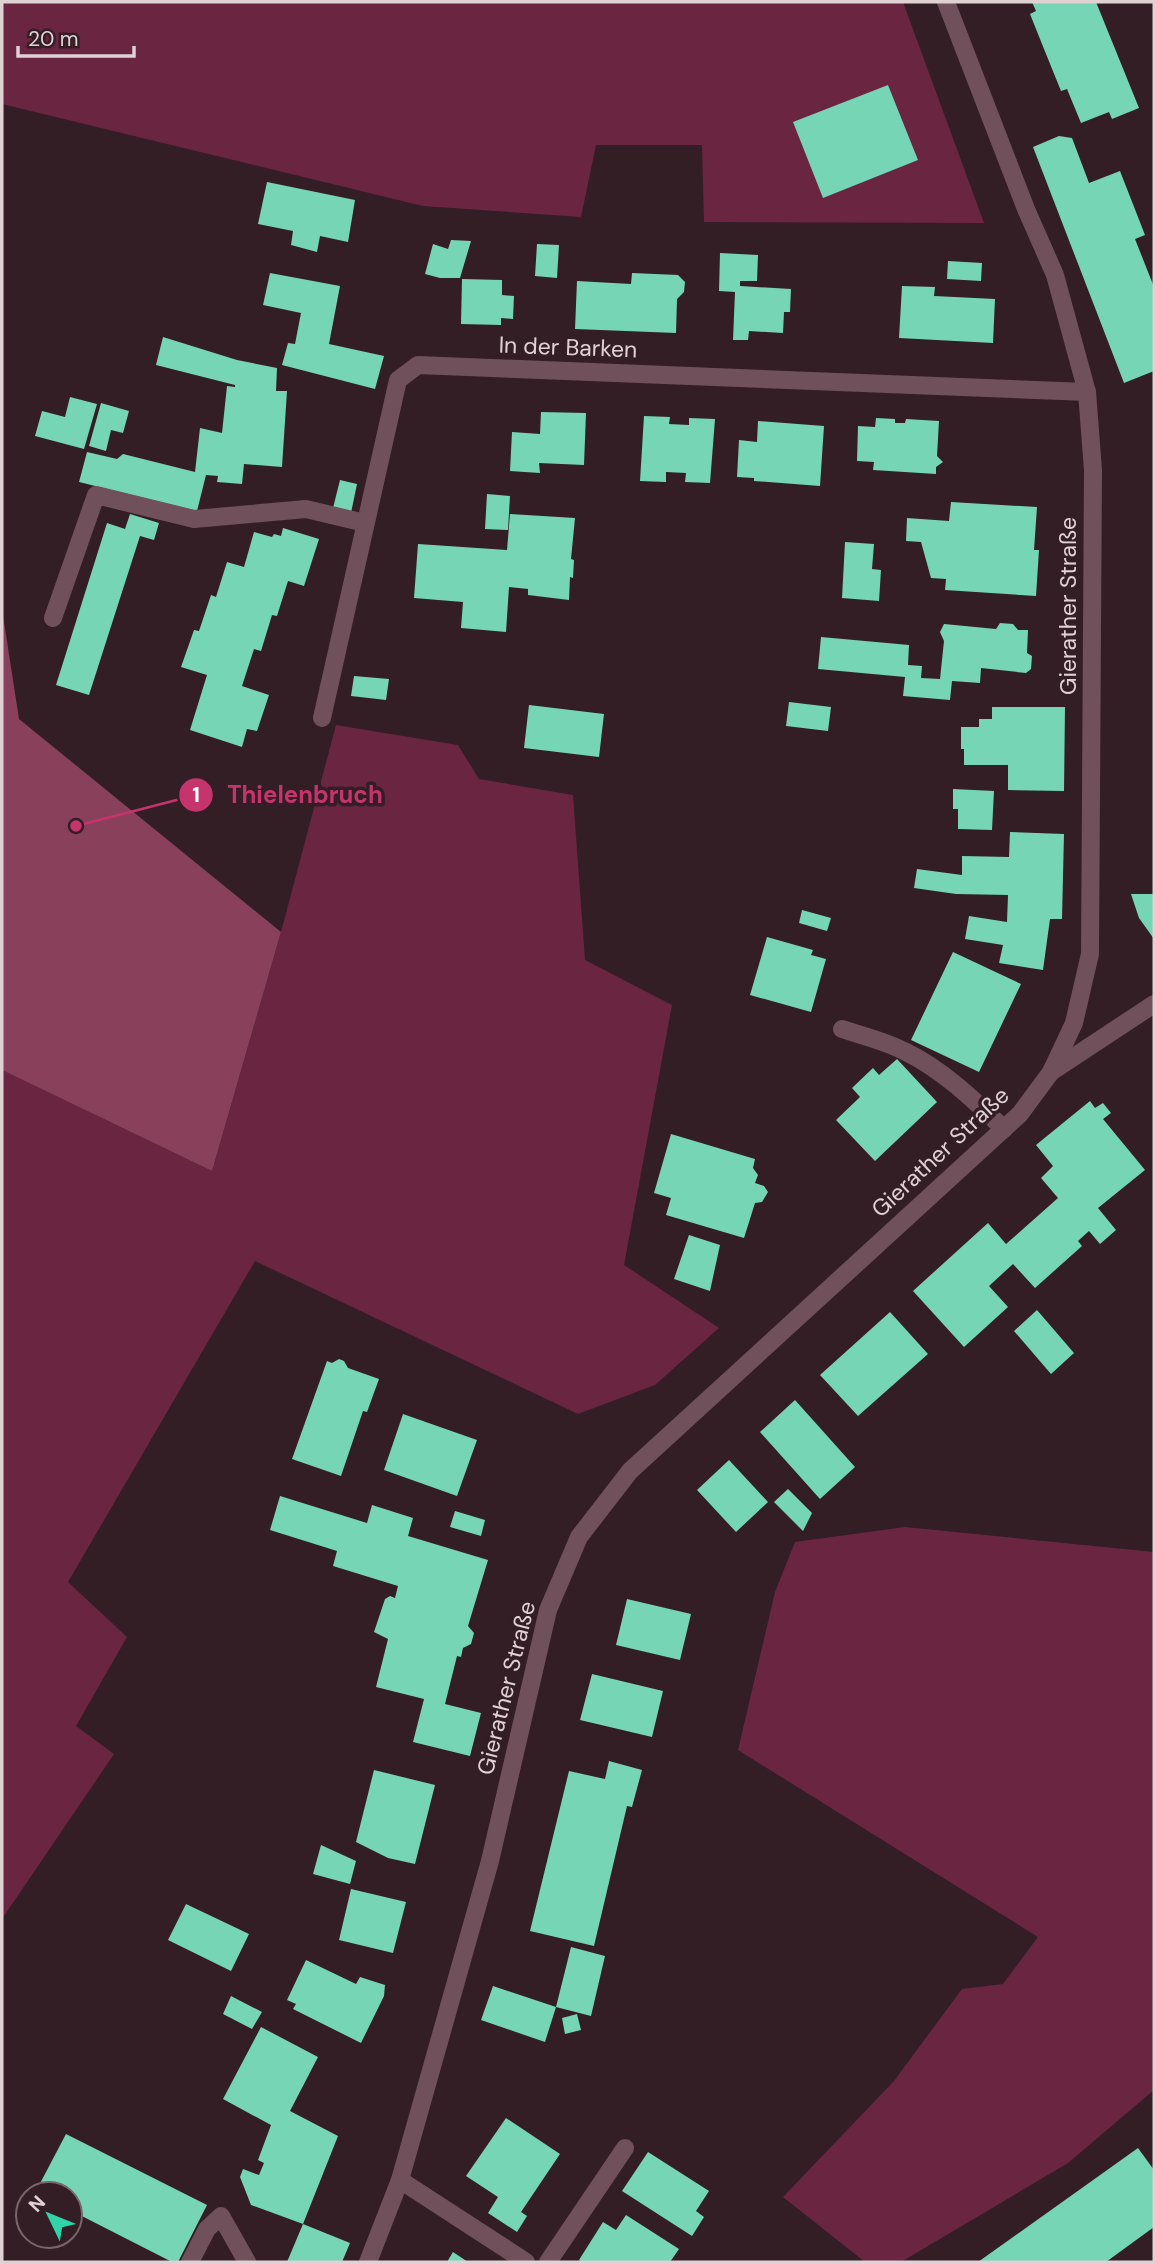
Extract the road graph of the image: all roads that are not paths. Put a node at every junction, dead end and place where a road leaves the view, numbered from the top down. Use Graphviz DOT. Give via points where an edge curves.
graph roads {
  1 [pos="946,2"];
  2 [pos="1087,392"];
  3 [pos="365,523"];
  4 [pos="53,618"];
  5 [pos="322,718"];
  6 [pos="1154,1004"];
  7 [pos="842,1029"];
  8 [pos="1051,1072"];
  9 [pos="1004,1129"];
  10 [pos="625,2148"];
  11 [pos="400,2180"];
  12 [pos="190,2262"];
  13 [pos="247,2262"];
  14 [pos="368,2262"];
  15 [pos="526,2262"];
  16 [pos="548,2262"];
  1 -- 2 [label="street, Gierather Straße" via="1055,275"];
  2 -- 3 [label="street, In der Barken" via="418,365 398,380"];
  2 -- 8 [label="street, Gierather Straße" via="1093,471 1090,954 1074,1023"];
  3 -- 4 [label="street" via="306,509 194,519 96,495"];
  3 -- 5 [label="street, In der Barken"];
  6 -- 8 [label="street"];
  7 -- 9 [label="street" via="904,1050 930,1066"];
  8 -- 9 [label="street, Gierather Straße"];
  9 -- 11 [label="street, Gierather Straße" via="630,1471 579,1537 548,1610 490,1861"];
  10 -- 16 [label="street"];
  11 -- 14 [label="street, Gierather Straße"];
  11 -- 15 [label="street"];
  12 -- 13 [label="street" via="207,2229 221,2216"];
}
